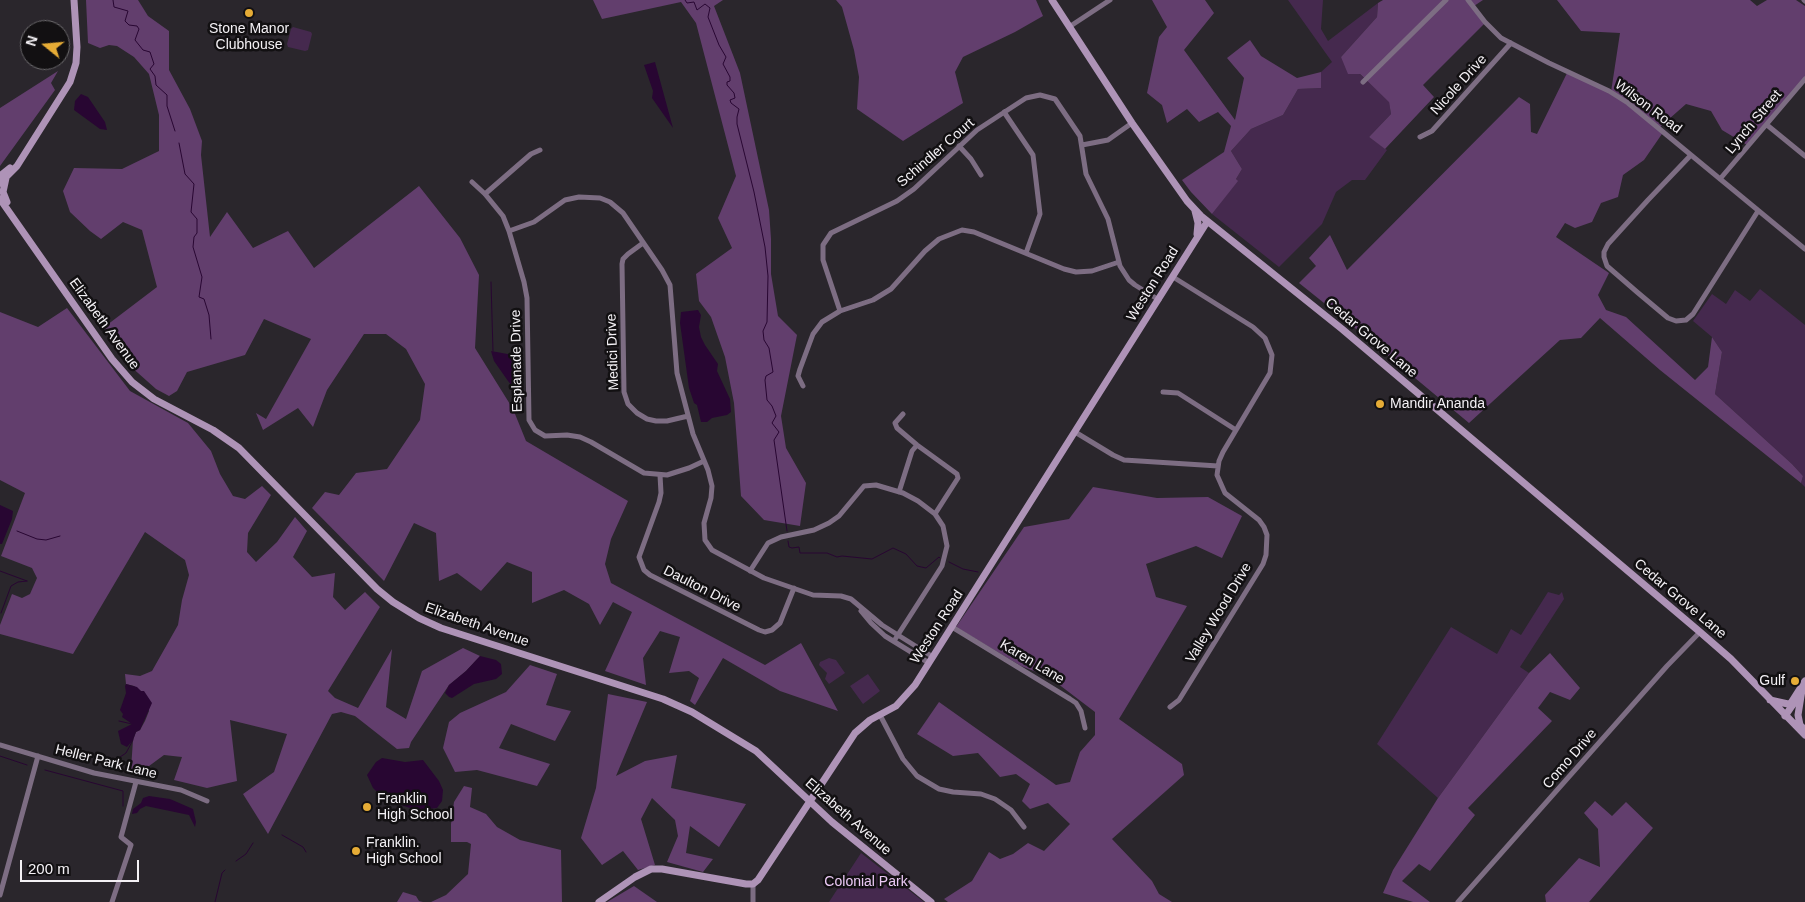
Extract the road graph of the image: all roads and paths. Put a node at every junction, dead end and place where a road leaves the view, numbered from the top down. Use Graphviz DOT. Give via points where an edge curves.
graph roads {
  1 [pos="74,0"];
  2 [pos="1052,0"];
  3 [pos="1110,0"];
  4 [pos="1446,0"];
  5 [pos="1468,0"];
  6 [pos="1069,27"];
  7 [pos="1511,43"];
  8 [pos="1805,79"];
  9 [pos="1363,82"];
  10 [pos="1004,112"];
  11 [pos="1132,123"];
  12 [pos="1767,125"];
  13 [pos="1420,137"];
  14 [pos="1082,145"];
  15 [pos="959,146"];
  16 [pos="540,150"];
  17 [pos="1691,155"];
  18 [pos="1805,156"];
  19 [pos="981,175"];
  20 [pos="2,179"];
  21 [pos="1720,179"];
  22 [pos="472,182"];
  23 [pos="485,194"];
  24 [pos="3,204"];
  25 [pos="1194,208"];
  26 [pos="1758,211"];
  27 [pos="1207,222"];
  28 [pos="509,230"];
  29 [pos="1195,240"];
  30 [pos="643,242"];
  31 [pos="1805,249"];
  32 [pos="1026,253"];
  33 [pos="1119,262"];
  34 [pos="1173,277"];
  35 [pos="1159,300"];
  36 [pos="840,311"];
  37 [pos="803,386"];
  38 [pos="1163,392"];
  39 [pos="903,414"];
  40 [pos="688,416"];
  41 [pos="1236,430"];
  42 [pos="1075,432"];
  43 [pos="917,445"];
  44 [pos="704,461"];
  45 [pos="1218,466"];
  46 [pos="660,475"];
  47 [pos="899,492"];
  48 [pos="935,514"];
  49 [pos="750,571"];
  50 [pos="794,588"];
  51 [pos="851,599"];
  52 [pos="952,627"];
  53 [pos="1700,632"];
  54 [pos="898,635"];
  55 [pos="894,641"];
  56 [pos="931,660"];
  57 [pos="1805,681"];
  58 [pos="1804,688"];
  59 [pos="1770,699"];
  60 [pos="1170,707"];
  61 [pos="880,715"];
  62 [pos="1785,716"];
  63 [pos="1084,728"];
  64 [pos="1805,730"];
  65 [pos="1805,735"];
  66 [pos="0,746"];
  67 [pos="38,756"];
  68 [pos="136,782"];
  69 [pos="818,788"];
  70 [pos="797,789"];
  71 [pos="207,801"];
  72 [pos="809,801"];
  73 [pos="1024,827"];
  74 [pos="752,884"];
  75 [pos="0,895"];
  76 [pos="112,902"];
  77 [pos="599,902"];
  78 [pos="754,902"];
  79 [pos="931,902"];
  80 [pos="1458,902"];
  1 -- 20 [label="street" via="77,47 74,70 66,89 17,166 11,166"];
  2 -- 6 [label="street, Cedar Grove Lane"];
  3 -- 6 [label="street"];
  4 -- 9 [label="street"];
  5 -- 7 [label="street, Wilson Road" via="1501,38"];
  6 -- 11 [label="street, Cedar Grove Lane"];
  7 -- 13 [label="street, Nicole Drive" via="1432,131"];
  7 -- 17 [label="street, Wilson Road" via="1609,91"];
  8 -- 12 [label="street, Lynch Street"];
  10 -- 14 [label="street, Schindler Court" via="1026,98 1040,95 1055,99 1078,130"];
  10 -- 15 [label="street, Schindler Court"];
  10 -- 32 [label="street" via="1033,155 1040,214"];
  11 -- 14 [label="street" via="1108,140"];
  11 -- 25 [label="street, Cedar Grove Lane"];
  12 -- 18 [label="street"];
  12 -- 21 [label="street, Lynch Street"];
  14 -- 33 [label="street, Schindler Court" via="1086,174 1108,218"];
  15 -- 19 [label="street"];
  15 -- 36 [label="street, Schindler Court" via="897,202 831,233 823,246 824,260"];
  16 -- 23 [label="street"];
  17 -- 21 [label="street, Wilson Road"];
  17 -- 26 [label="street" via="1605,249 1607,266 1668,318 1686,320 1693,314"];
  20 -- 24 [label="street" via="7,203"];
  21 -- 26 [label="street, Wilson Road"];
  22 -- 23 [label="street, Esplanade Drive"];
  23 -- 28 [label="street, Esplanade Drive" via="500,211"];
  24 -- 70 [label="street, Elizabeth Avenue" via="112,359 132,382 154,400 213,430 239,448 393,602 441,628 683,708 753,749"];
  25 -- 27 [label="street, Cedar Grove Lane"];
  25 -- 29 [label="street" via="1198,223"];
  26 -- 31 [label="street, Wilson Road"];
  27 -- 29 [label="street, Weston Road"];
  27 -- 53 [label="street, Cedar Grove Lane" via="1342,329"];
  28 -- 30 [label="street" via="534,222 565,200 590,197 610,202 623,213"];
  28 -- 46 [label="street, Esplanade Drive" via="527,298 528,405 529,420 535,430 545,436 580,437 644,473"];
  29 -- 34 [label="street, Weston Road"];
  30 -- 40 [label="street" via="670,285 675,358"];
  30 -- 40 [label="street, Medici Drive" via="628,254 622,264 624,392 628,404 647,419 667,421"];
  32 -- 33 [label="street" via="1076,272 1092,271"];
  32 -- 36 [label="street" via="962,230 939,239 891,289 873,300"];
  33 -- 35 [label="street, Schindler Court" via="1129,280"];
  34 -- 35 [label="street, Weston Road"];
  34 -- 41 [label="street" via="1253,327 1269,344 1272,355 1270,373"];
  35 -- 42 [label="street, Weston Road"];
  36 -- 37 [label="street" via="822,322 813,334 798,376"];
  38 -- 41 [label="street" via="1178,393"];
  39 -- 43 [label="street" via="896,423 897,428"];
  40 -- 44 [label="street"];
  41 -- 45 [label="street"];
  42 -- 45 [label="street" via="1124,460"];
  42 -- 52 [label="street, Weston Road"];
  43 -- 47 [label="street" via="912,451"];
  43 -- 48 [label="street" via="958,478"];
  44 -- 46 [label="street, Esplanade Drive"];
  44 -- 49 [label="street" via="712,486 712,498 704,523 705,540 712,550"];
  45 -- 60 [label="street, Valley Wood Drive" via="1217,475 1225,493 1259,520 1268,545 1263,564 1179,700"];
  46 -- 50 [label="street, Daulton Drive" via="659,502 639,557 644,570 765,632 780,623"];
  47 -- 48 [label="street"];
  47 -- 49 [label="street" via="876,485 864,486 829,523 768,542"];
  48 -- 54 [label="street" via="947,540 945,559"];
  49 -- 50 [label="street"];
  50 -- 51 [label="street" via="813,595"];
  51 -- 54 [label="street"];
  51 -- 55 [label="street" via="877,630"];
  52 -- 56 [label="street, Weston Road"];
  52 -- 63 [label="street, Karen Lane" via="1076,703"];
  53 -- 59 [label="street, Cedar Grove Lane"];
  53 -- 80 [label="street, Como Drive"];
  54 -- 55 [label="street"];
  54 -- 56 [label="street"];
  55 -- 56 [label="street"];
  56 -- 61 [label="street, Weston Road" via="907,696"];
  57 -- 59 [label="street" via="1791,703"];
  58 -- 62 [label="street"];
  58 -- 64 [label="street" via="1798,715"];
  59 -- 62 [label="street, Cedar Grove Lane"];
  61 -- 69 [label="street, Weston Road" via="855,733"];
  61 -- 73 [label="street" via="907,766 924,782 946,791 981,794 995,799 1011,810"];
  62 -- 65 [label="street, Cedar Grove Lane"];
  66 -- 67 [label="street, Heller Park Lane"];
  67 -- 68 [label="street, Heller Park Lane"];
  67 -- 75 [label="street"];
  68 -- 71 [label="street, Heller Park Lane" via="181,790"];
  68 -- 76 [label="street" via="121,837 131,845"];
  69 -- 70 [label="street" via="808,792"];
  69 -- 72 [label="street, Weston Road"];
  70 -- 72 [label="street, Elizabeth Avenue"];
  72 -- 74 [label="street, Weston Road" via="760,877"];
  72 -- 79 [label="street, Elizabeth Avenue"];
  74 -- 77 [label="street" via="651,869"];
  74 -- 78 [label="street"];
}
